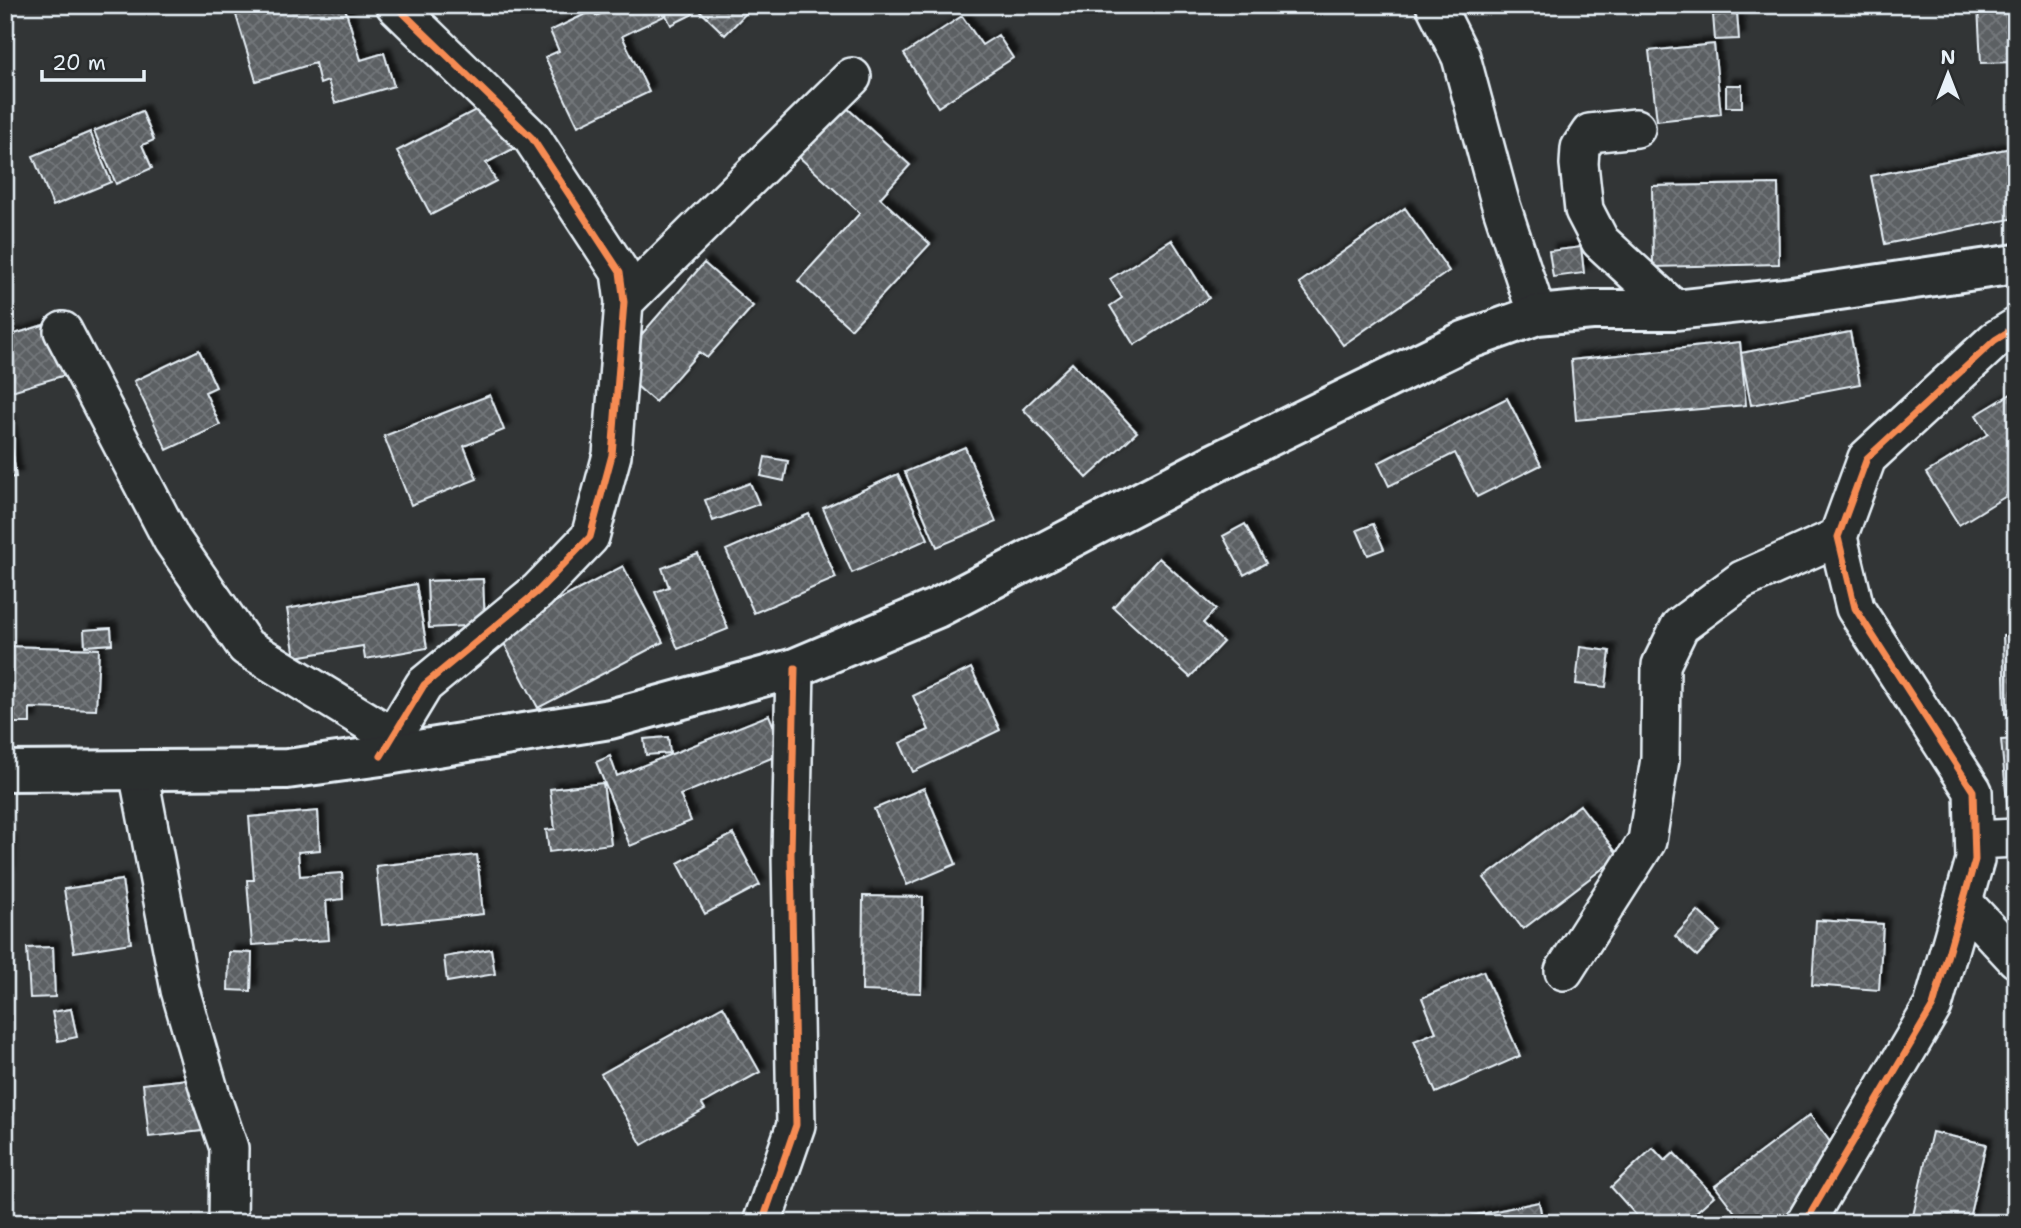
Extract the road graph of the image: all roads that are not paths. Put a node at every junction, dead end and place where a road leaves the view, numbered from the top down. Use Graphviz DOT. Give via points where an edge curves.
graph roads {
  1 [pos="394,5"];
  2 [pos="1435,5"];
  3 [pos="852,77"];
  4 [pos="1636,128"];
  5 [pos="2016,264"];
  6 [pos="624,302"];
  7 [pos="1675,310"];
  8 [pos="1537,315"];
  9 [pos="2016,327"];
  10 [pos="63,331"];
  11 [pos="1838,537"];
  12 [pos="795,668"];
  13 [pos="387,746"];
  14 [pos="5,771"];
  15 [pos="138,771"];
  16 [pos="2016,838"];
  17 [pos="1975,840"];
  18 [pos="1963,902"];
  19 [pos="2016,959"];
  20 [pos="1564,971"];
  21 [pos="228,1223"];
  22 [pos="762,1223"];
  23 [pos="1805,1223"];
  1 -- 6 [label="street" via="532,138 620,272"];
  2 -- 8 [label="street" via="1461,57 1500,202"];
  3 -- 6 [label="street"];
  4 -- 7 [label="street" via="1590,133 1580,148 1584,210 1600,242"];
  5 -- 7 [label="main road"];
  6 -- 13 [label="street" via="612,456 590,537 538,591 424,685"];
  7 -- 8 [label="main road"];
  8 -- 12 [label="main road" via="1464,341 1213,464 937,608"];
  9 -- 11 [label="street" via="1995,340 1867,458"];
  10 -- 13 [label="street" via="173,540 246,647"];
  11 -- 17 [label="street" via="1855,608 1973,791"];
  11 -- 20 [label="street" via="1742,580 1679,626 1661,665 1660,759 1647,841"];
  12 -- 13 [label="main road" via="610,719"];
  12 -- 22 [label="street" via="791,853 796,1125"];
  13 -- 15 [label="main road" via="287,769"];
  14 -- 15 [label="main road"];
  15 -- 21 [label="street" via="180,990 229,1148"];
  16 -- 17 [label="street"];
  17 -- 18 [label="street" via="1975,860"];
  18 -- 19 [label="street"];
  18 -- 23 [label="street" via="1933,1006"];
}
